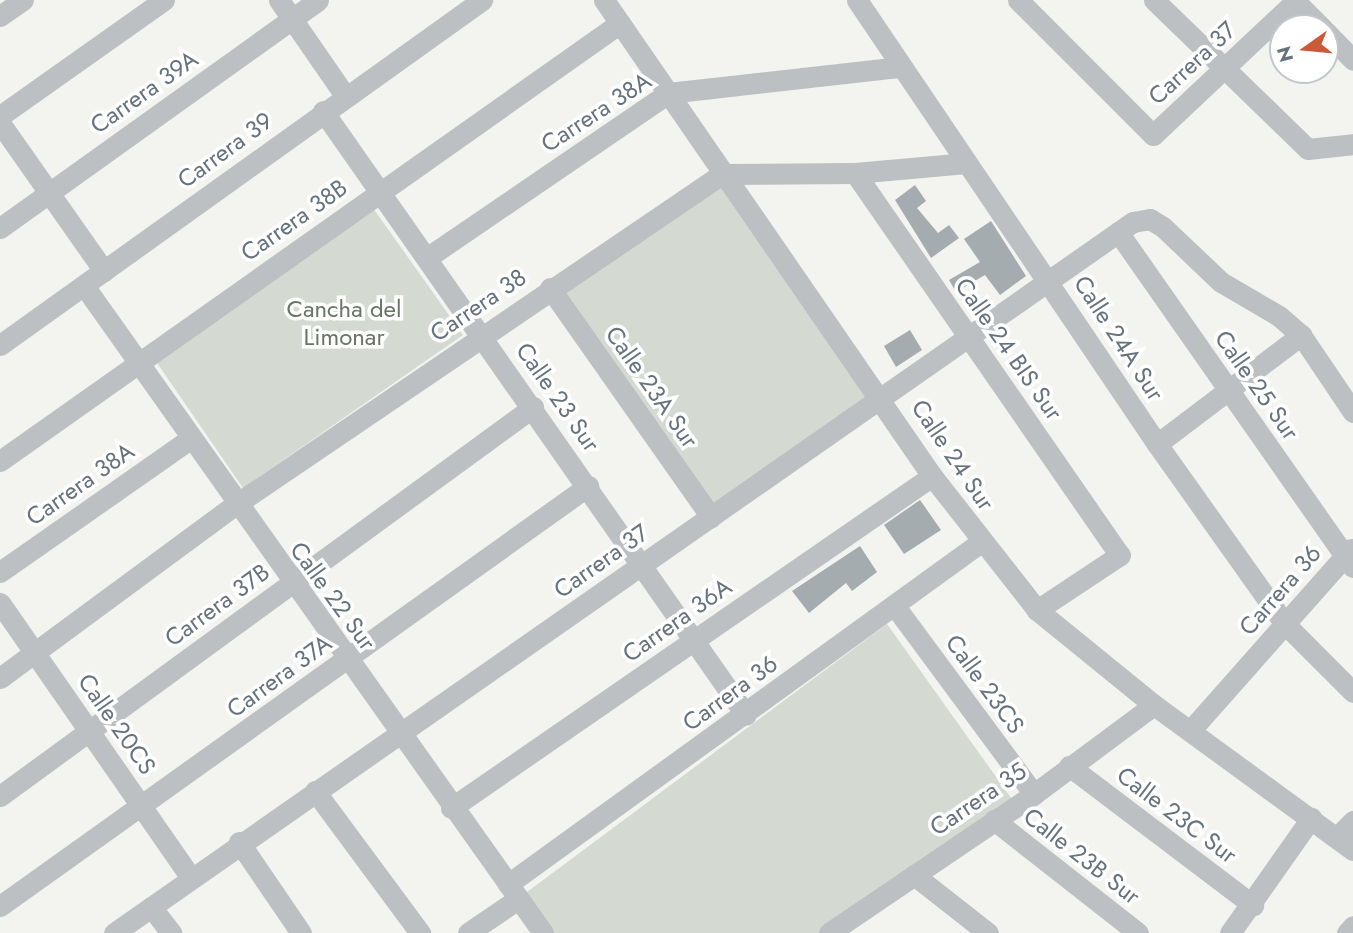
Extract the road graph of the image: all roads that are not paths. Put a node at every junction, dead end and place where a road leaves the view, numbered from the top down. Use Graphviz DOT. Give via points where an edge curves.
graph roads {
  1 [pos="23,0"];
  2 [pos="164,0"];
  3 [pos="279,0"];
  4 [pos="318,0"];
  5 [pos="482,0"];
  6 [pos="604,0"];
  7 [pos="857,0"];
  8 [pos="1018,0"];
  9 [pos="1154,0"];
  10 [pos="1295,0"];
  11 [pos="1308,14"];
  12 [pos="0,16"];
  13 [pos="292,19"];
  14 [pos="620,23"];
  15 [pos="1339,46"];
  16 [pos="1353,60"];
  17 [pos="901,67"];
  18 [pos="1225,70"];
  19 [pos="668,93"];
  20 [pos="346,97"];
  21 [pos="323,111"];
  22 [pos="0,116"];
  23 [pos="0,123"];
  24 [pos="1353,144"];
  25 [pos="967,163"];
  26 [pos="855,173"];
  27 [pos="722,174"];
  28 [pos="381,191"];
  29 [pos="49,192"];
  30 [pos="0,228"];
  31 [pos="1118,232"];
  32 [pos="428,257"];
  33 [pos="104,271"];
  34 [pos="1049,280"];
  35 [pos="85,287"];
  36 [pos="550,288"];
  37 [pos="482,333"];
  38 [pos="1301,335"];
  39 [pos="967,336"];
  40 [pos="0,345"];
  41 [pos="137,362"];
  42 [pos="1230,390"];
  43 [pos="881,397"];
  44 [pos="533,407"];
  45 [pos="1353,412"];
  46 [pos="190,439"];
  47 [pos="1157,444"];
  48 [pos="0,461"];
  49 [pos="932,476"];
  50 [pos="588,486"];
  51 [pos="235,505"];
  52 [pos="710,517"];
  53 [pos="981,542"];
  54 [pos="1350,557"];
  55 [pos="642,564"];
  56 [pos="0,572"];
  57 [pos="292,584"];
  58 [pos="0,603"];
  59 [pos="894,606"];
  60 [pos="1037,610"];
  61 [pos="1285,624"];
  62 [pos="695,639"];
  63 [pos="35,653"];
  64 [pos="346,660"];
  65 [pos="0,678"];
  66 [pos="1353,692"];
  67 [pos="1154,705"];
  68 [pos="746,715"];
  69 [pos="90,731"];
  70 [pos="1190,731"];
  71 [pos="399,733"];
  72 [pos="1069,766"];
  73 [pos="315,791"];
  74 [pos="1034,794"];
  75 [pos="0,796"];
  76 [pos="142,807"];
  77 [pos="451,808"];
  78 [pos="1311,818"];
  79 [pos="994,820"];
  80 [pos="1353,821"];
  81 [pos="239,842"];
  82 [pos="1345,844"];
  83 [pos="914,874"];
  84 [pos="190,876"];
  85 [pos="513,892"];
  86 [pos="1253,905"];
  87 [pos="0,906"];
  88 [pos="151,906"];
  89 [pos="1353,926"];
  90 [pos="836,931"];
  91 [pos="114,933"];
  92 [pos="172,933"];
  93 [pos="301,933"];
  94 [pos="420,933"];
  95 [pos="468,933"];
  96 [pos="543,933"];
  97 [pos="988,933"];
  98 [pos="1138,933"];
  99 [pos="1230,933"];
  100 [pos="1348,933"];
  1 -- 12 [label="street"];
  2 -- 22 [label="street"];
  3 -- 13 [label="street"];
  4 -- 13 [label="street, Carrera 39A"];
  5 -- 20 [label="street, Carrera 39"];
  6 -- 14 [label="street, Calle 24 Sur"];
  7 -- 17 [label="street, Calle 24A Sur"];
  8 -- 18 [label="street, Carrera 37" via="1153,135"];
  9 -- 18 [label="street"];
  10 -- 11 [label="street"];
  10 -- 18 [label="street, Carrera 37"];
  13 -- 20 [label="street"];
  13 -- 29 [label="street, Carrera 39A"];
  14 -- 19 [label="street, Calle 24 Sur"];
  14 -- 28 [label="street, Carrera 38B"];
  15 -- 16 [label="street"];
  17 -- 19 [label="street, Carrera 38A"];
  17 -- 25 [label="street, Calle 24A Sur"];
  18 -- 24 [label="street" via="1308,149"];
  19 -- 27 [label="street, Calle 24 Sur"];
  19 -- 32 [label="street, Carrera 38A"];
  20 -- 21 [label="street, Carrera 39"];
  21 -- 28 [label="street, Calle 23 Sur"];
  21 -- 33 [label="street, Carrera 39"];
  23 -- 29 [label="street"];
  25 -- 26 [label="street"];
  25 -- 34 [label="street, Calle 24A Sur"];
  26 -- 27 [label="street"];
  26 -- 39 [label="street, Calle 24 BIS Sur"];
  27 -- 36 [label="street, Carrera 38"];
  27 -- 43 [label="street, Calle 24 Sur"];
  28 -- 32 [label="street, Calle 23 Sur"];
  28 -- 41 [label="street, Carrera 38B"];
  29 -- 30 [label="street, Carrera 39A"];
  29 -- 33 [label="street"];
  31 -- 34 [label="street, Carrera 37"];
  31 -- 38 [label="street, Carrera 37" via="1133,222 1150,219 1222,282"];
  31 -- 42 [label="street, Calle 25 Sur"];
  32 -- 37 [label="street, Calle 23 Sur"];
  33 -- 35 [label="street, Carrera 39"];
  34 -- 39 [label="street, Carrera 37"];
  34 -- 47 [label="street, Calle 24A Sur"];
  35 -- 40 [label="street, Carrera 39"];
  35 -- 41 [label="street, Calle 22 Sur"];
  36 -- 37 [label="street, Carrera 38"];
  36 -- 52 [label="street, Calle 23A Sur"];
  37 -- 44 [label="street, Calle 23 Sur"];
  37 -- 51 [label="street, Carrera 38"];
  38 -- 42 [label="street"];
  38 -- 45 [label="street"];
  39 -- 43 [label="street, Carrera 37"];
  39 -- 60 [label="street, Calle 24 BIS Sur" via="1120,555"];
  41 -- 46 [label="street, Calle 22 Sur"];
  41 -- 48 [label="street, Carrera 38B"];
  42 -- 47 [label="street"];
  42 -- 54 [label="street, Calle 25 Sur"];
  43 -- 49 [label="street, Calle 24 Sur"];
  43 -- 52 [label="street, Carrera 37"];
  44 -- 50 [label="street, Calle 23 Sur"];
  44 -- 57 [label="street, Carrera 37B"];
  46 -- 51 [label="street, Calle 22 Sur"];
  46 -- 56 [label="street, Carrera 38A"];
  47 -- 61 [label="street, Calle 24A Sur"];
  49 -- 53 [label="street, Calle 24 Sur"];
  49 -- 62 [label="street, Carrera 36A"];
  50 -- 55 [label="street, Calle 23 Sur"];
  50 -- 64 [label="street, Carrera 37A"];
  51 -- 57 [label="street, Calle 22 Sur"];
  51 -- 63 [label="street, Carrera 38"];
  52 -- 55 [label="street, Carrera 37"];
  53 -- 59 [label="street, Carrera 36"];
  53 -- 60 [label="street, Calle 24 Sur"];
  54 -- 61 [label="street, Carrera 36"];
  55 -- 62 [label="street, Calle 23 Sur"];
  55 -- 71 [label="street, Carrera 37"];
  57 -- 64 [label="street, Calle 22 Sur"];
  57 -- 69 [label="street, Carrera 37B"];
  58 -- 63 [label="street, Calle 20CS"];
  59 -- 68 [label="street, Carrera 36"];
  59 -- 74 [label="street, Calle 23CS"];
  60 -- 67 [label="street, Calle 24 Sur"];
  61 -- 66 [label="street, Calle 24A Sur"];
  61 -- 70 [label="street, Carrera 36"];
  62 -- 68 [label="street, Calle 23 Sur"];
  62 -- 77 [label="street, Carrera 36A"];
  63 -- 65 [label="street, Carrera 38"];
  63 -- 69 [label="street, Calle 20CS"];
  64 -- 71 [label="street, Calle 22 Sur"];
  64 -- 76 [label="street, Carrera 37A"];
  67 -- 70 [label="street, Calle 24 Sur"];
  67 -- 72 [label="street, Carrera 35"];
  68 -- 85 [label="street, Carrera 36"];
  69 -- 75 [label="street, Carrera 37B"];
  69 -- 76 [label="street, Calle 20CS"];
  70 -- 78 [label="street, Calle 24 Sur"];
  71 -- 73 [label="street, Carrera 37"];
  71 -- 77 [label="street, Calle 22 Sur"];
  72 -- 74 [label="street, Carrera 35"];
  72 -- 86 [label="street, Calle 23C Sur"];
  73 -- 81 [label="street, Carrera 37"];
  73 -- 94 [label="street"];
  74 -- 79 [label="street, Carrera 35"];
  76 -- 84 [label="street, Calle 20CS"];
  76 -- 87 [label="street, Carrera 37A"];
  77 -- 85 [label="street, Calle 22 Sur"];
  78 -- 82 [label="street, Calle 24 Sur"];
  78 -- 86 [label="street"];
  79 -- 83 [label="street, Carrera 35"];
  79 -- 98 [label="street, Calle 23B Sur"];
  80 -- 82 [label="street"];
  81 -- 84 [label="street, Carrera 37"];
  81 -- 93 [label="street"];
  83 -- 90 [label="street, Carrera 35"];
  83 -- 97 [label="street"];
  84 -- 88 [label="street, Carrera 37"];
  85 -- 95 [label="street, Carrera 36"];
  85 -- 96 [label="street, Calle 22 Sur"];
  86 -- 99 [label="street"];
  88 -- 91 [label="street, Carrera 37"];
  88 -- 92 [label="street"];
  89 -- 100 [label="street"];
}
